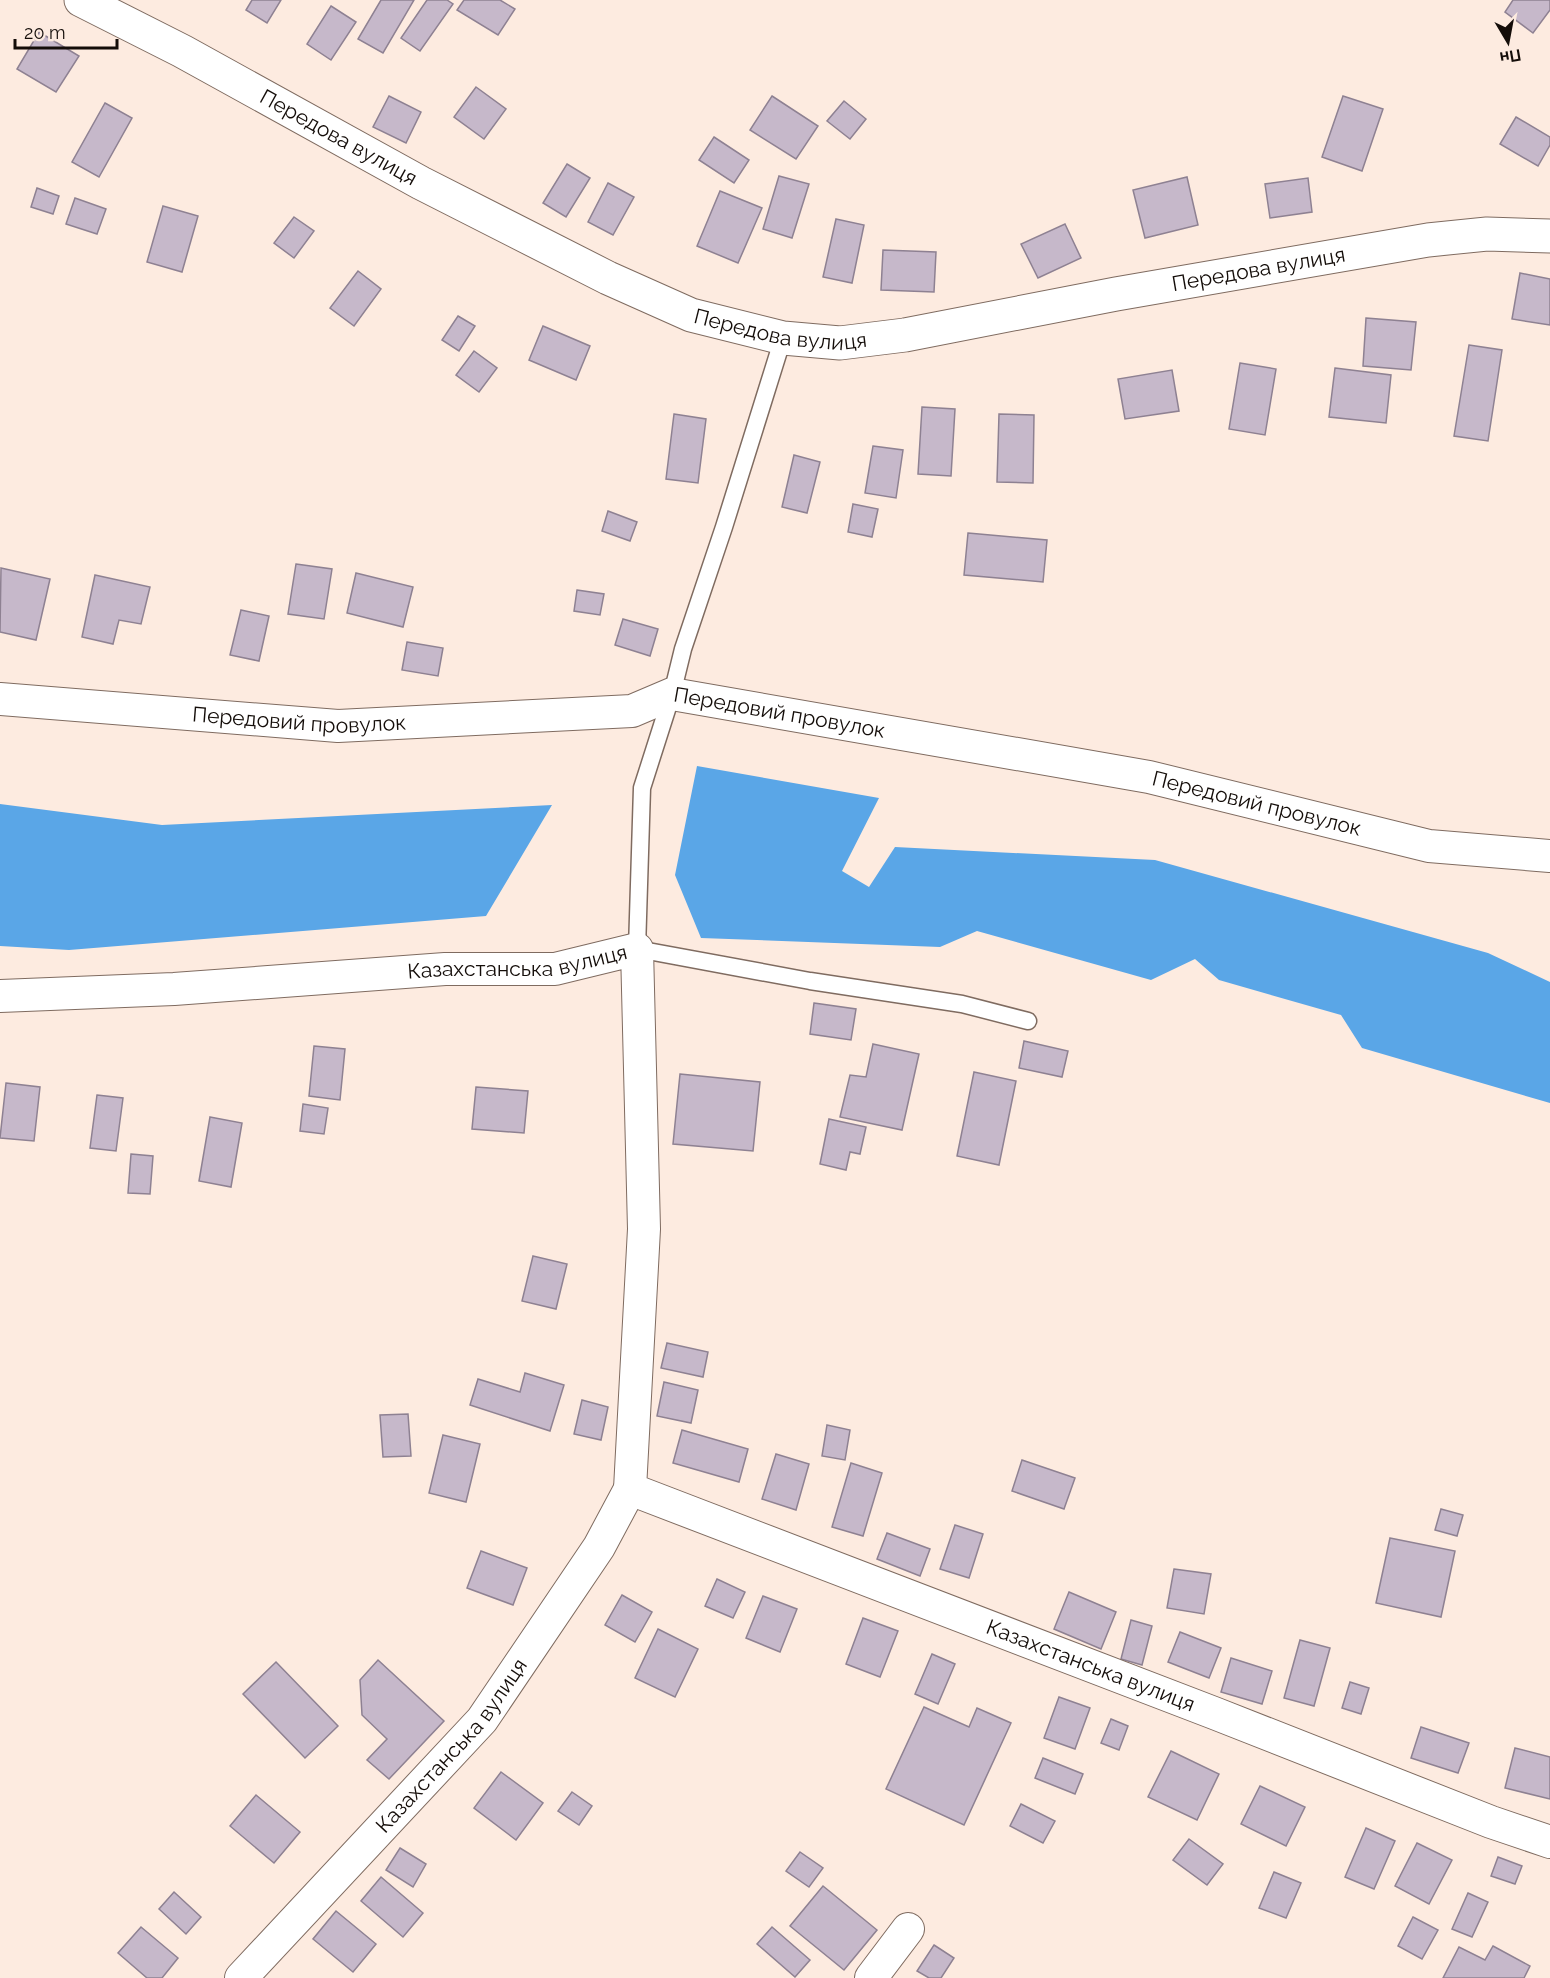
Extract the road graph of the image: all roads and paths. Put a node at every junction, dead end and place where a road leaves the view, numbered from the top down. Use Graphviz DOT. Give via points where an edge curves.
graph roads {
  1 [pos="81,0"];
  2 [pos="1550,236"];
  3 [pos="783,338"];
  4 [pos="672,694"];
  5 [pos="0,699"];
  6 [pos="1550,856"];
  7 [pos="637,949"];
  8 [pos="0,996"];
  9 [pos="1028,1021"];
  10 [pos="630,1489"];
  11 [pos="1550,1842"];
  12 [pos="908,1929"];
  13 [pos="242,1978"];
  14 [pos="871,1978"];
  1 -- 3 [label="street, Передова вулиця" via="421,183 608,278 691,315"];
  2 -- 3 [label="street, Передова вулиця" via="1487,234 1428,240 905,335 840,343"];
  3 -- 4 [label="lane"];
  4 -- 5 [label="street, Передовий провулок" via="632,711 338,726"];
  4 -- 6 [label="street, Передовий провулок" via="1149,777 1430,846"];
  4 -- 7 [label="lane" via="642,788"];
  7 -- 8 [label="street, Казахстанська вулиця" via="555,969 445,969 174,989"];
  7 -- 9 [label="lane" via="962,1004"];
  7 -- 10 [label="street, Казахстанська вулиця" via="644,1229"];
  10 -- 11 [label="street, Казахстанська вулиця"];
  10 -- 13 [label="street, Казахстанська вулиця" via="598,1547 482,1720"];
  12 -- 14 [label="street"];
}
